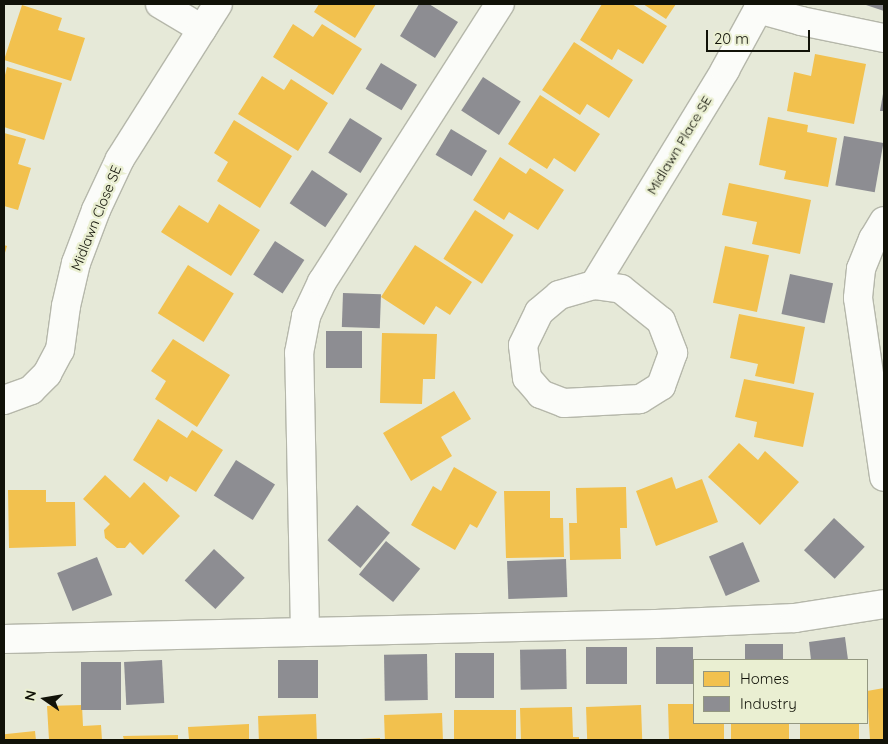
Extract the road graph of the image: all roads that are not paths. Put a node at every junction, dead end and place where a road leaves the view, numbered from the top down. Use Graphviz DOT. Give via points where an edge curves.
graph roads {
  1 [pos="160,4"];
  2 [pos="218,4"];
  3 [pos="500,4"];
  4 [pos="759,6"];
  5 [pos="202,29"];
  6 [pos="884,38"];
  7 [pos="884,221"];
  8 [pos="594,285"];
  9 [pos="4,400"];
  10 [pos="884,477"];
  11 [pos="884,604"];
  12 [pos="305,631"];
  13 [pos="4,639"];
  1 -- 5 [label="street"];
  2 -- 5 [label="street, Midlawn Close SE"];
  3 -- 12 [label="street" via="322,282 306,316 299,354"];
  4 -- 6 [label="street" via="801,21"];
  4 -- 8 [label="street, Midlawn Place SE" via="725,70"];
  5 -- 9 [label="street, Midlawn Close SE" via="120,159 96,210 76,263 60,350 47,374 30,390"];
  7 -- 10 [label="street" via="872,239 861,269 858,298"];
  8 -- 8 [label="street" via="559,295 539,312 524,345 527,378 541,394 564,403 640,399 661,386 673,353 661,321 621,289"];
  11 -- 12 [label="street" via="794,618"];
  12 -- 13 [label="street"];
}
